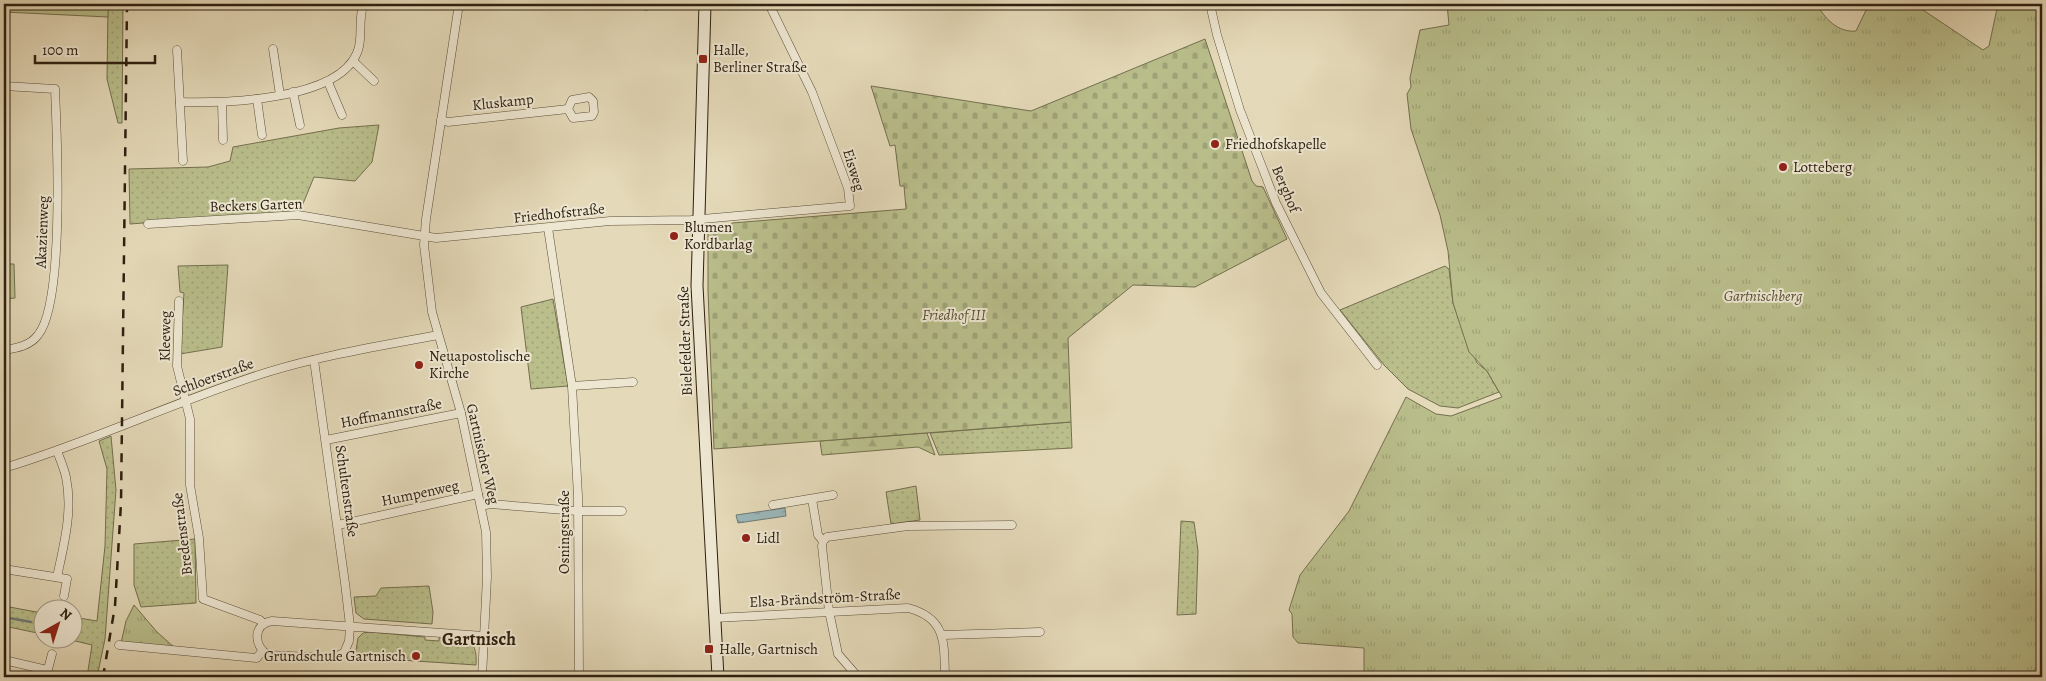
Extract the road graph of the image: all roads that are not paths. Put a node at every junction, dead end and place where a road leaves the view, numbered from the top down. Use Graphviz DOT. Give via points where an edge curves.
graph roads {
  1 [pos="459,4"];
  2 [pos="705,4"];
  3 [pos="769,4"];
  4 [pos="1210,4"];
  5 [pos="363,5"];
  6 [pos="177,50"];
  7 [pos="273,50"];
  8 [pos="353,61"];
  9 [pos="374,81"];
  10 [pos="328,82"];
  11 [pos="4,86"];
  12 [pos="293,92"];
  13 [pos="280,95"];
  14 [pos="257,99"];
  15 [pos="180,102"];
  16 [pos="222,103"];
  17 [pos="568,109"];
  18 [pos="342,115"];
  19 [pos="441,120"];
  20 [pos="300,125"];
  21 [pos="262,135"];
  22 [pos="223,140"];
  23 [pos="183,161"];
  24 [pos="698,220"];
  25 [pos="148,224"];
  26 [pos="548,228"];
  27 [pos="424,236"];
  28 [pos="179,300"];
  29 [pos="438,334"];
  30 [pos="4,350"];
  31 [pos="314,360"];
  32 [pos="1377,365"];
  33 [pos="633,382"];
  34 [pos="572,386"];
  35 [pos="186,401"];
  36 [pos="460,413"];
  37 [pos="326,440"];
  38 [pos="57,451"];
  39 [pos="4,468"];
  40 [pos="478,494"];
  41 [pos="833,495"];
  42 [pos="812,498"];
  43 [pos="773,505"];
  44 [pos="481,506"];
  45 [pos="577,511"];
  46 [pos="622,511"];
  47 [pos="338,525"];
  48 [pos="1012,525"];
  49 [pos="823,540"];
  50 [pos="4,569"];
  51 [pos="57,577"];
  52 [pos="64,596"];
  53 [pos="829,611"];
  54 [pos="714,618"];
  55 [pos="263,624"];
  56 [pos="350,626"];
  57 [pos="1040,632"];
  58 [pos="943,635"];
  59 [pos="484,636"];
  60 [pos="119,645"];
  61 [pos="262,651"];
  62 [pos="52,654"];
  63 [pos="4,660"];
  64 [pos="46,674"];
  65 [pos="482,677"];
  66 [pos="579,677"];
  67 [pos="718,677"];
  68 [pos="858,677"];
  69 [pos="945,677"];
  1 -- 19 [label="street, Gartnischer Weg"];
  2 -- 24 [label="street, Bielefelder Straße"];
  3 -- 24 [label="street, Eisweg" via="812,92 848,188 850,206"];
  4 -- 32 [label="street, Berghof" via="1240,110 1280,212 1321,293"];
  5 -- 8 [label="street" via="360,44"];
  6 -- 15 [label="street"];
  7 -- 13 [label="street"];
  8 -- 9 [label="street"];
  8 -- 10 [label="street"];
  10 -- 12 [label="street"];
  10 -- 18 [label="street"];
  11 -- 30 [label="street, Akazienweg" via="55,88 57,165 54,283 44,325 26,345"];
  12 -- 13 [label="street"];
  12 -- 20 [label="street"];
  13 -- 14 [label="street"];
  14 -- 16 [label="street"];
  14 -- 21 [label="street"];
  15 -- 16 [label="street"];
  15 -- 23 [label="street"];
  16 -- 22 [label="street"];
  17 -- 19 [label="street, Kluskamp" via="448,122"];
  19 -- 27 [label="street, Gartnischer Weg"];
  24 -- 26 [label="street, Friedhofstraße" via="610,221"];
  24 -- 54 [label="street, Bielefelder Straße" via="700,375"];
  25 -- 27 [label="street, Beckers Garten" via="298,214"];
  26 -- 27 [label="street, Friedhofstraße" via="436,238"];
  26 -- 34 [label="street, Osningstraße"];
  27 -- 29 [label="street, Gartnischer Weg" via="432,312"];
  28 -- 35 [label="street, Kleeweg" via="177,366"];
  29 -- 31 [label="street, Schloerstraße"];
  29 -- 36 [label="street, Gartnischer Weg"];
  31 -- 35 [label="street, Schloerstraße" via="265,373"];
  31 -- 37 [label="street, Schultenstraße"];
  33 -- 34 [label="street"];
  34 -- 45 [label="street, Osningstraße"];
  35 -- 38 [label="street, Schloerstraße"];
  35 -- 55 [label="street, Bredenstraße" via="190,419 190,485 199,538 203,599 260,620"];
  36 -- 37 [label="street, Hoffmannstraße"];
  36 -- 40 [label="street, Gartnischer Weg"];
  37 -- 47 [label="street, Schultenstraße"];
  38 -- 39 [label="street, Schloerstraße"];
  38 -- 51 [label="street" via="66,476 69,503 68,526"];
  40 -- 44 [label="street, Gartnischer Weg"];
  40 -- 47 [label="street, Humpenweg"];
  41 -- 42 [label="street"];
  42 -- 43 [label="street"];
  42 -- 49 [label="street" via="818,535"];
  44 -- 45 [label="street"];
  44 -- 59 [label="street, Gartnischer Weg" via="487,550"];
  45 -- 46 [label="street"];
  45 -- 66 [label="street, Osningstraße"];
  47 -- 56 [label="street, Schultenstraße"];
  48 -- 49 [label="street" via="908,526"];
  49 -- 53 [label="street"];
  50 -- 51 [label="street"];
  51 -- 52 [label="street" via="67,579"];
  53 -- 54 [label="street, Elsa-Brändström-Straße"];
  53 -- 58 [label="street, Elsa-Brändström-Straße" via="908,608 926,615"];
  53 -- 68 [label="street" via="838,654"];
  54 -- 67 [label="street, Bielefelder Straße"];
  55 -- 56 [label="street" via="272,620"];
  55 -- 61 [label="street" via="256,636"];
  56 -- 59 [label="street"];
  56 -- 61 [label="street" via="347,647 332,658 274,656"];
  57 -- 58 [label="street"];
  58 -- 69 [label="street"];
  59 -- 65 [label="street, Gartnischer Weg"];
  60 -- 61 [label="street" via="257,658"];
  62 -- 64 [label="street"];
  63 -- 64 [label="street"];
}
